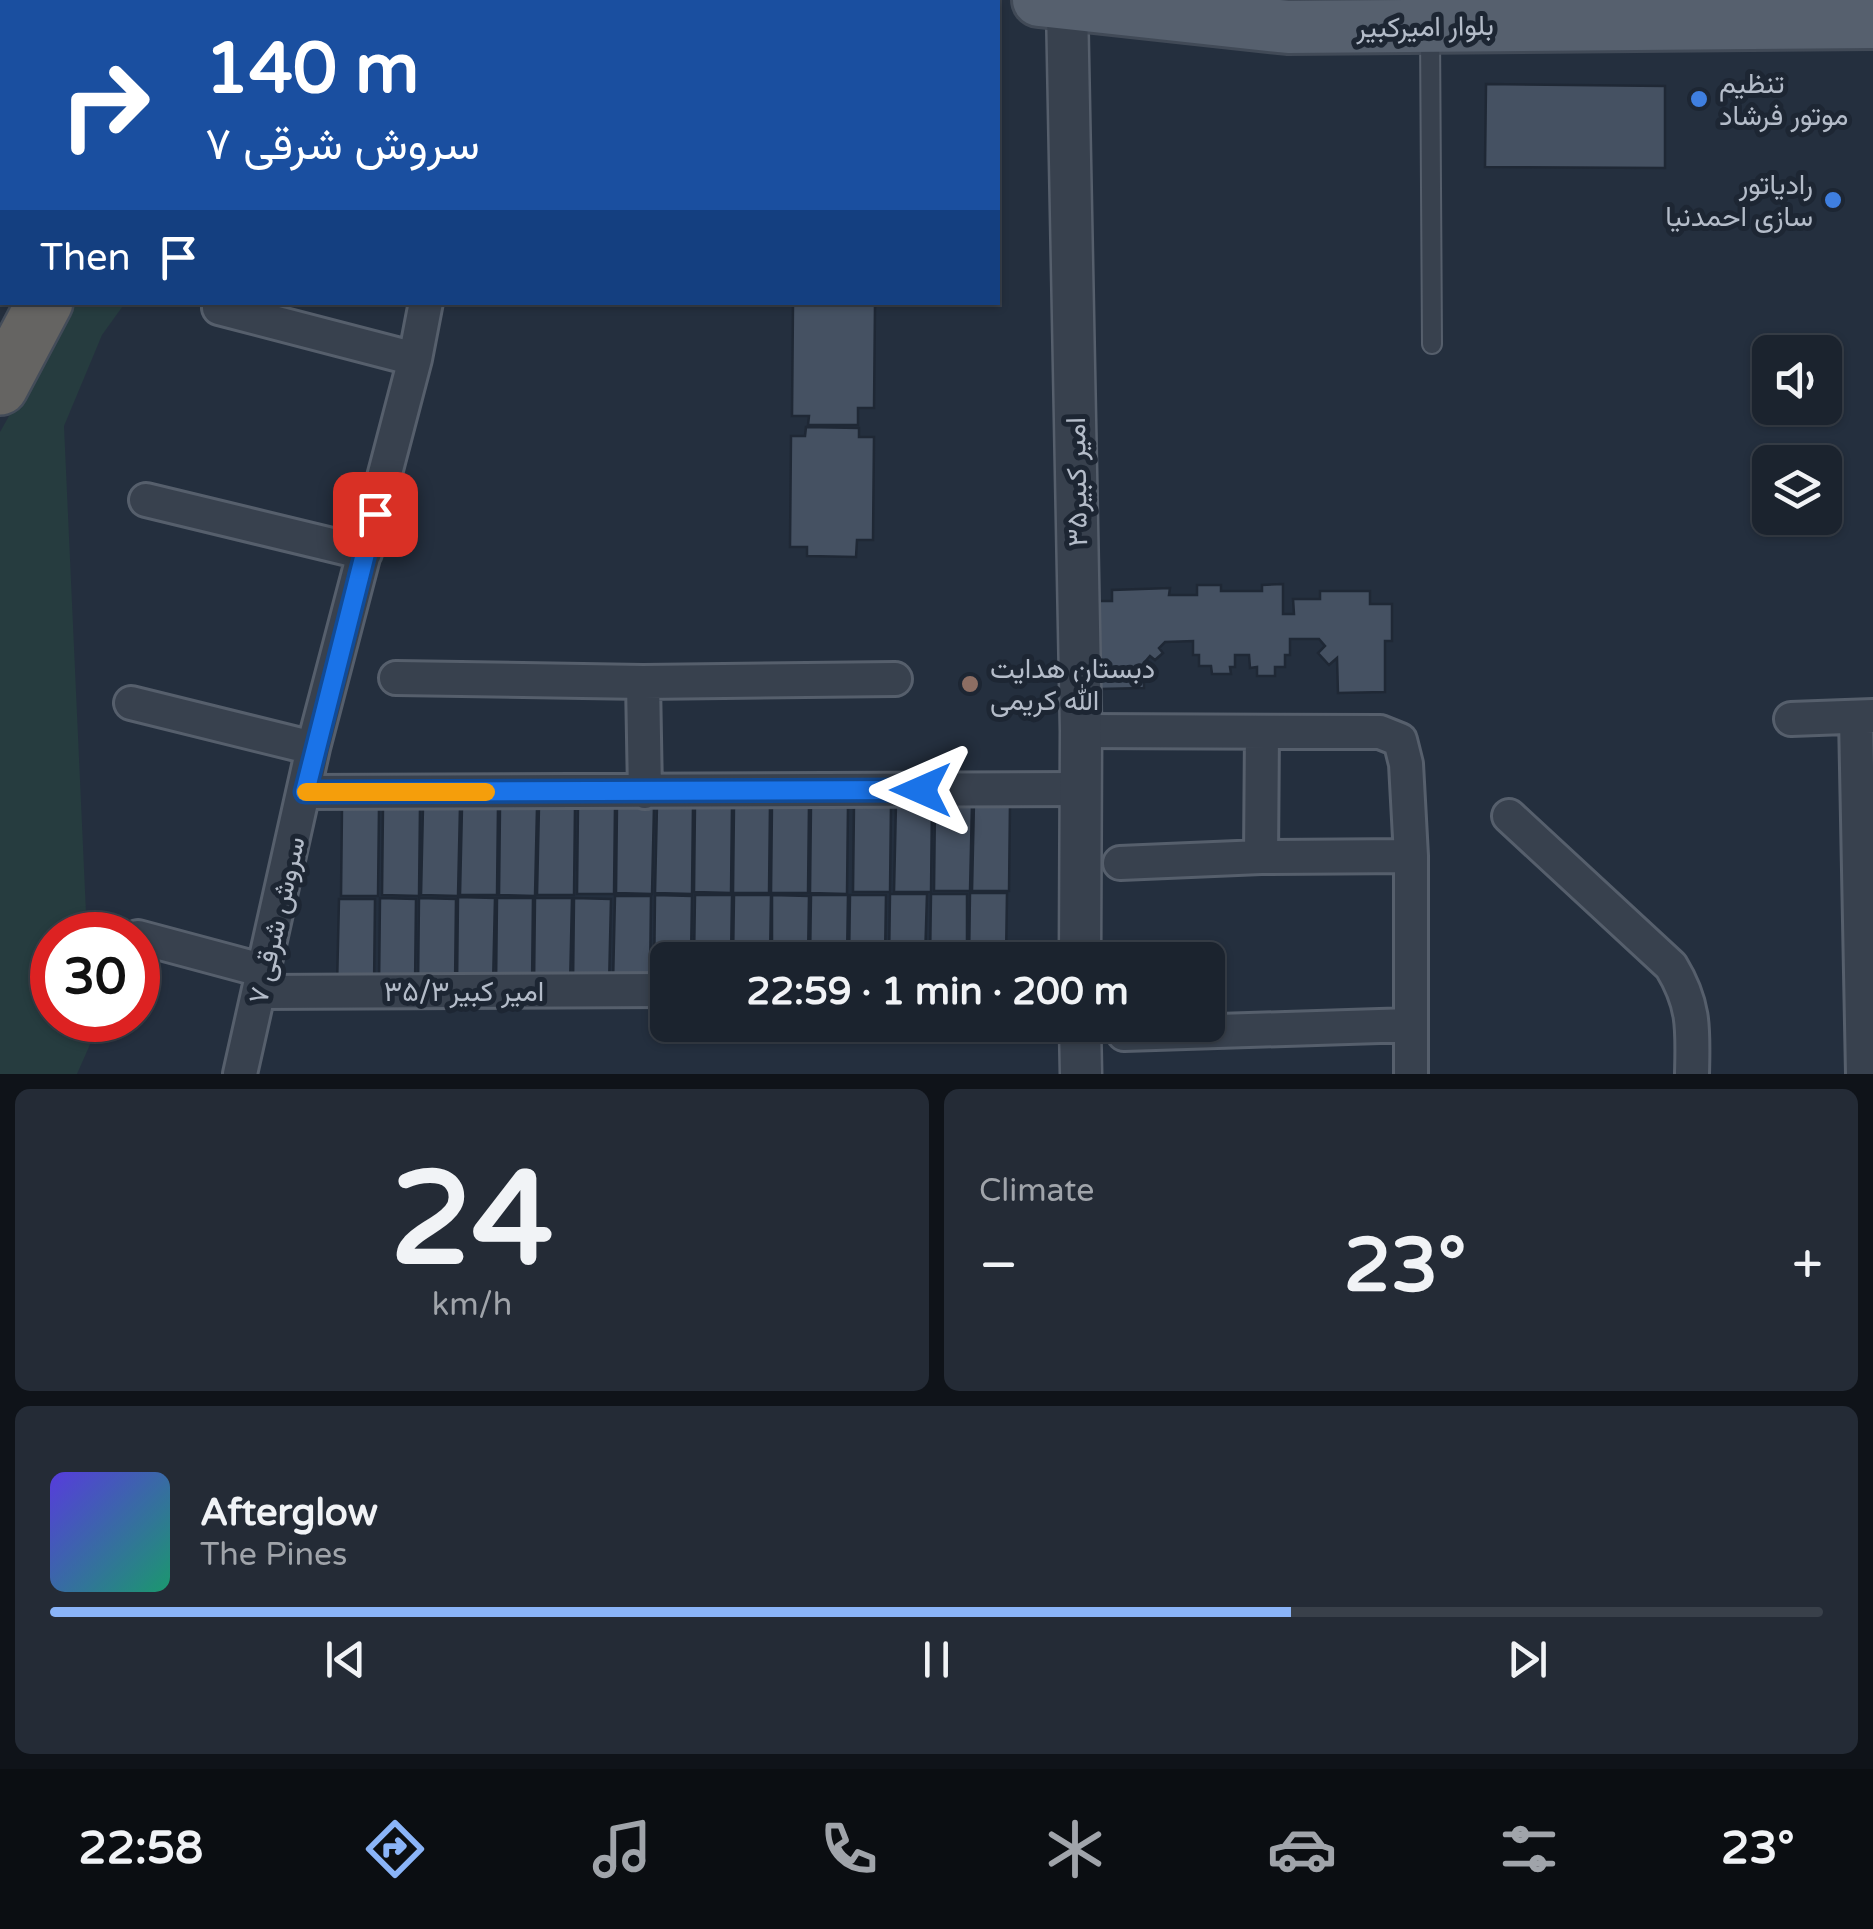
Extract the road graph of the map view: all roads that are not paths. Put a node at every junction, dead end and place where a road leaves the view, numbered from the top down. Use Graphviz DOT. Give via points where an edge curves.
graph roads {
  1 [pos="1052,2"];
  2 [pos="1873,22"];
  3 [pos="1430,26"];
  4 [pos="43,305"];
  5 [pos="425,305"];
  6 [pos="219,308"];
  7 [pos="1432,344"];
  8 [pos="415,359"];
  9 [pos="0,387"];
  10 [pos="146,500"];
  11 [pos="365,553"];
  12 [pos="396,678"];
  13 [pos="895,679"];
  14 [pos="643,682"];
  15 [pos="131,703"];
  16 [pos="1864,717"];
  17 [pos="1791,719"];
  18 [pos="1080,731"];
  19 [pos="1262,732"];
  20 [pos="313,748"];
  21 [pos="1078,790"];
  22 [pos="305,792"];
  23 [pos="644,792"];
  24 [pos="1509,816"];
  25 [pos="1410,856"];
  26 [pos="1261,857"];
  27 [pos="1120,863"];
  28 [pos="1080,942"];
  29 [pos="160,946"];
  30 [pos="1867,953"];
  31 [pos="262,981"];
  32 [pos="650,990"];
  33 [pos="1411,1025"];
  34 [pos="1225,1031"];
  35 [pos="1080,1042"];
  36 [pos="240,1074"];
  37 [pos="1081,1074"];
  38 [pos="1411,1074"];
  39 [pos="1692,1074"];
  40 [pos="1864,1074"];
  1 -- 3 [label="main road, بلوار امیرکبیر" via="1288,28"];
  1 -- 18 [label="street, امیر کبیر۳۵"];
  2 -- 3 [label="main road, بلوار امیرکبیر"];
  3 -- 7 [label="lane"];
  4 -- 9 [label="highway"];
  5 -- 8 [label="street, سروش شرقی ۷"];
  6 -- 8 [label="street"];
  8 -- 11 [label="street, سروش شرقی ۷"];
  10 -- 11 [label="street"];
  11 -- 20 [label="street, سروش شرقی ۷"];
  12 -- 14 [label="street"];
  13 -- 14 [label="street"];
  14 -- 23 [label="street"];
  15 -- 20 [label="street"];
  16 -- 17 [label="street"];
  16 -- 30 [label="street"];
  18 -- 19 [label="street"];
  18 -- 21 [label="street, امیر کبیر۳۵"];
  19 -- 25 [label="street" via="1380,732 1400,740"];
  19 -- 26 [label="street"];
  20 -- 22 [label="street, سروش شرقی ۷"];
  21 -- 23 [label="street"];
  21 -- 28 [label="street, امیر کبیر۳۵"];
  22 -- 23 [label="street"];
  22 -- 31 [label="street, سروش شرقی ۷"];
  24 -- 39 [label="street" via="1672,966 1687,991 1693,1022"];
  25 -- 26 [label="street"];
  25 -- 33 [label="street"];
  26 -- 27 [label="street"];
  29 -- 31 [label="street, امیر کبیر۳۵/۳"];
  30 -- 40 [label="street"];
  31 -- 32 [label="street, امیر کبیر۳۵/۳"];
  31 -- 36 [label="street, سروش شرقی ۷"];
  33 -- 34 [label="street"];
  33 -- 38 [label="street"];
  35 -- 37 [label="street"];
}
